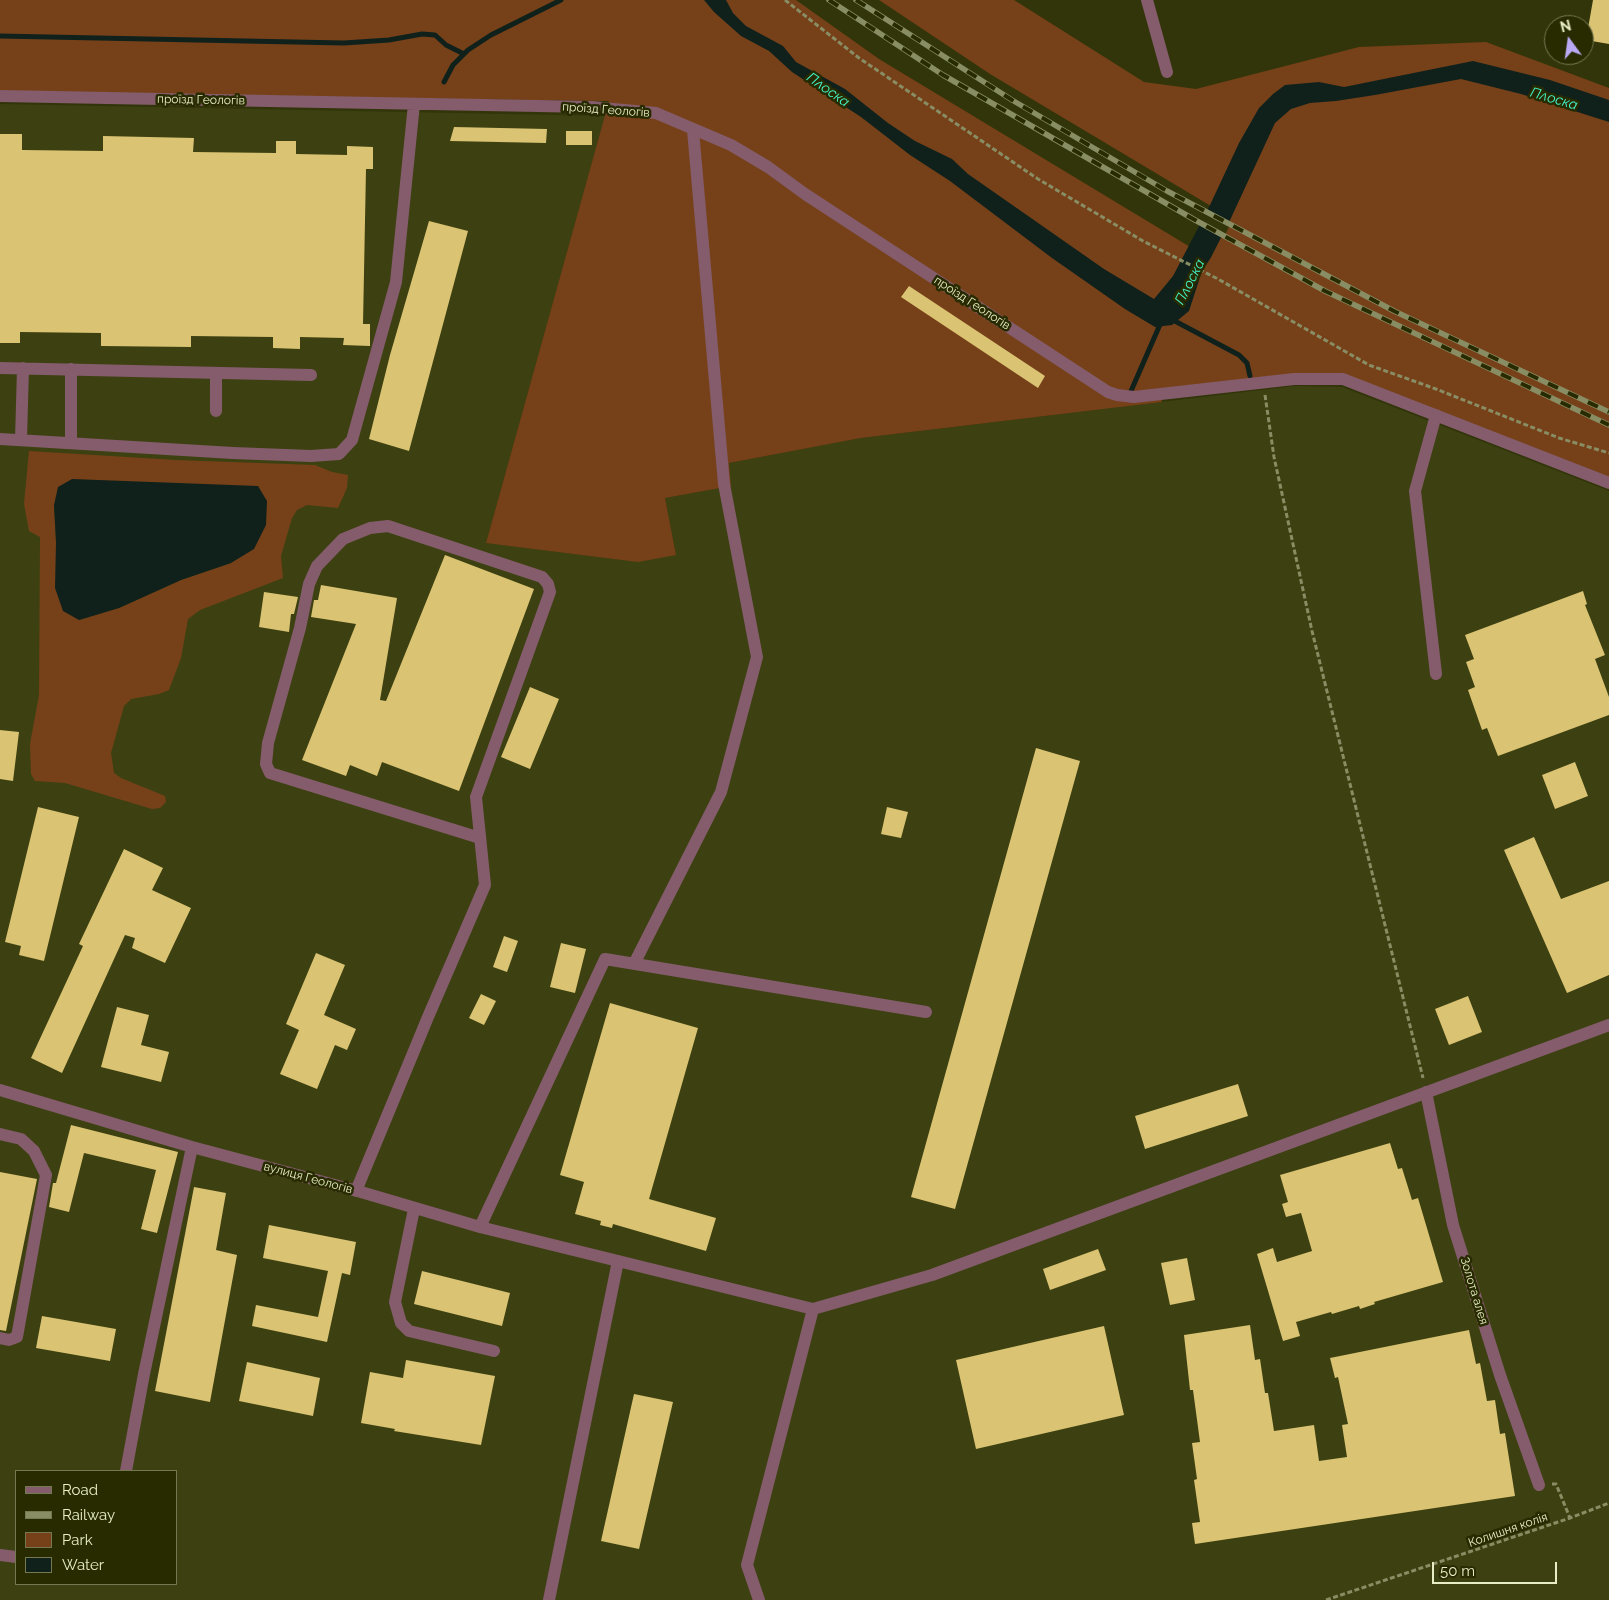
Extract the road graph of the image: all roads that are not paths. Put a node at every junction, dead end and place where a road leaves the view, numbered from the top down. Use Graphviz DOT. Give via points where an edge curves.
graph roads {
  1 [pos="1147,0"];
  2 [pos="1167,72"];
  3 [pos="0,96"];
  4 [pos="414,104"];
  5 [pos="693,130"];
  6 [pos="0,368"];
  7 [pos="23,368"];
  8 [pos="71,369"];
  9 [pos="216,373"];
  10 [pos="311,375"];
  11 [pos="216,411"];
  12 [pos="1436,415"];
  13 [pos="0,439"];
  14 [pos="20,440"];
  15 [pos="71,443"];
  16 [pos="1609,483"];
  17 [pos="1436,674"];
  18 [pos="480,838"];
  19 [pos="634,964"];
  20 [pos="926,1012"];
  21 [pos="1609,1025"];
  22 [pos="0,1090"];
  23 [pos="1426,1092"];
  24 [pos="0,1134"];
  25 [pos="192,1147"];
  26 [pos="356,1191"];
  27 [pos="414,1209"];
  28 [pos="480,1227"];
  29 [pos="618,1261"];
  30 [pos="813,1309"];
  31 [pos="0,1338"];
  32 [pos="494,1351"];
  33 [pos="126,1470"];
  34 [pos="1539,1485"];
  35 [pos="0,1555"];
  36 [pos="15,1557"];
  37 [pos="549,1600"];
  38 [pos="759,1600"];
  1 -- 2 [label="street"];
  3 -- 4 [label="street, проїзд Геологів"];
  4 -- 5 [label="street, проїзд Геологів" via="592,107 656,114"];
  4 -- 15 [label="street" via="396,282 352,440 339,454 233,453"];
  5 -- 12 [label="street, проїзд Геологів" via="731,145 768,167 1108,392 1134,397 1294,379 1344,379"];
  5 -- 19 [label="street" via="724,484 757,656 721,792"];
  6 -- 7 [label="street"];
  7 -- 8 [label="street"];
  7 -- 14 [label="street"];
  8 -- 9 [label="street"];
  8 -- 15 [label="street"];
  9 -- 10 [label="street"];
  9 -- 11 [label="street"];
  12 -- 16 [label="street, проїзд Геологів"];
  12 -- 17 [label="street" via="1415,491"];
  13 -- 14 [label="street"];
  14 -- 15 [label="street"];
  18 -- 18 [label="street" via="270,773 266,764 268,743 317,566 343,539 370,528 388,526 542,577 548,584 550,592 476,797"];
  18 -- 26 [label="street" via="485,885"];
  19 -- 20 [label="street"];
  19 -- 28 [label="street" via="605,960"];
  21 -- 23 [label="street"];
  22 -- 25 [label="street, вулиця Геологів"];
  23 -- 30 [label="street" via="932,1276"];
  23 -- 34 [label="street, Золота алея" via="1453,1225"];
  24 -- 31 [label="street" via="21,1139 34,1151 46,1175 17,1337 9,1340"];
  25 -- 26 [label="street, вулиця Геологів"];
  25 -- 33 [label="street"];
  26 -- 27 [label="street, вулиця Геологів"];
  27 -- 28 [label="street, вулиця Геологів"];
  27 -- 32 [label="street" via="395,1302 401,1323 409,1331"];
  28 -- 29 [label="street, вулиця Геологів"];
  29 -- 30 [label="street, вулиця Геологів"];
  29 -- 37 [label="street"];
  30 -- 38 [label="street" via="747,1565"];
  35 -- 36 [label="street"];
}
